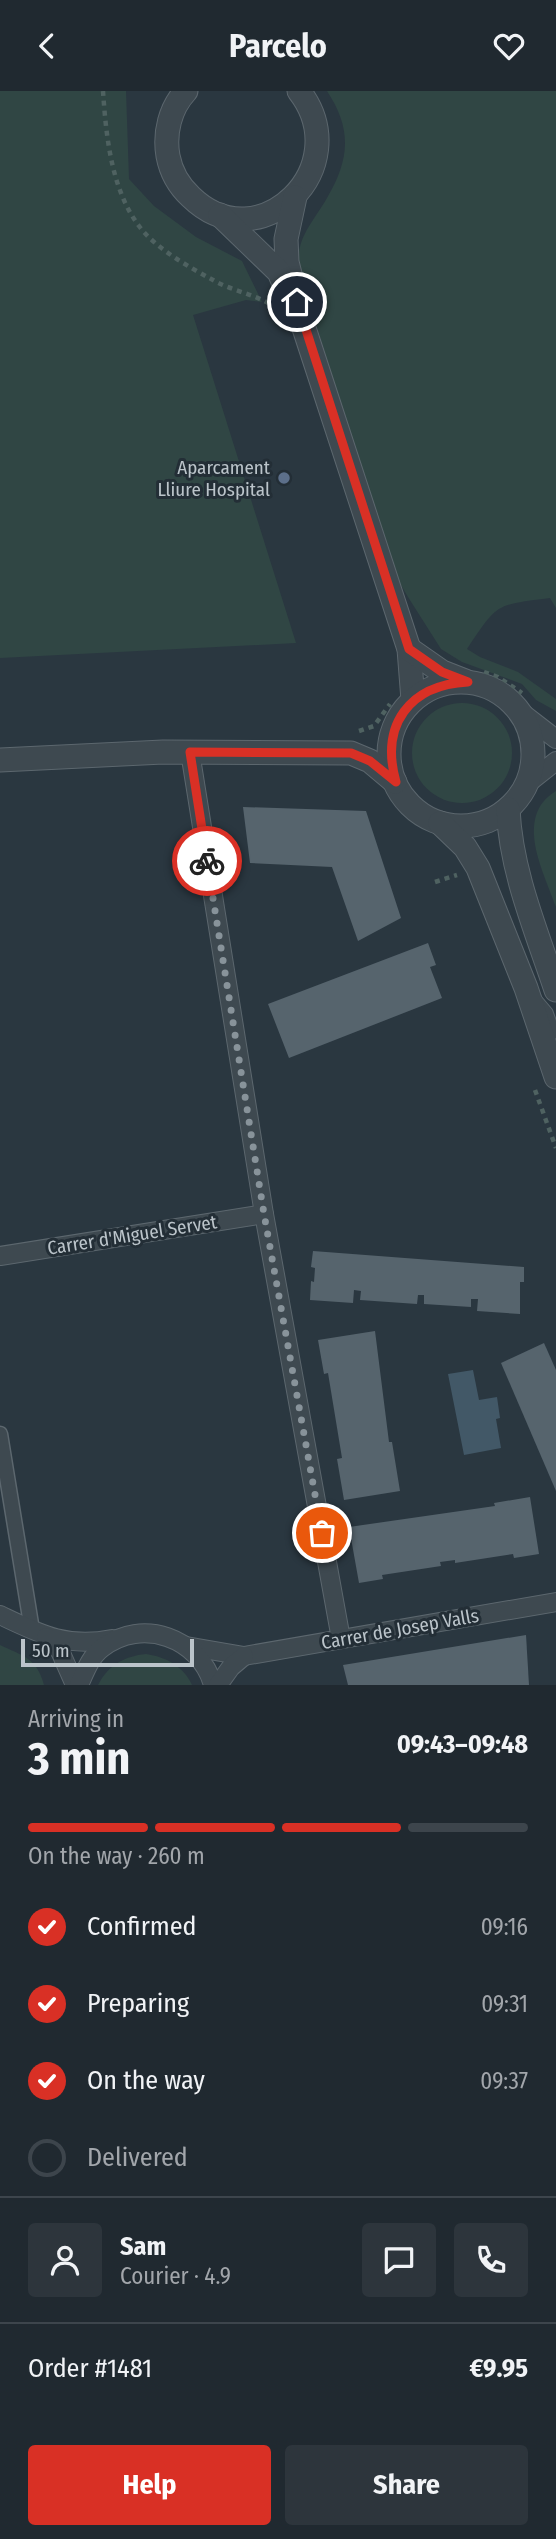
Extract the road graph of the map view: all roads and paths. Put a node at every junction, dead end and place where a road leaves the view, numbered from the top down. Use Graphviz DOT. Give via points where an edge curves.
graph roads {
  1 [pos="103,91"];
  2 [pos="299,91"];
  3 [pos="182,93"];
  4 [pos="295,197"];
  5 [pos="220,215"];
  6 [pos="275,307"];
  7 [pos="302,322"];
  8 [pos="409,649"];
  9 [pos="468,682"];
  10 [pos="404,697"];
  11 [pos="521,712"];
  12 [pos="398,719"];
  13 [pos="556,739"];
  14 [pos="350,742"];
  15 [pos="190,752"];
  16 [pos="0,760"];
  17 [pos="556,761"];
  18 [pos="396,782"];
  19 [pos="527,784"];
  20 [pos="508,809"];
  21 [pos="440,823"];
  22 [pos="526,988"];
  23 [pos="556,990"];
  24 [pos="556,1034"];
  25 [pos="556,1077"];
  26 [pos="264,1214"];
  27 [pos="0,1256"];
  28 [pos="0,1434"];
  29 [pos="556,1602"];
  30 [pos="0,1615"];
  31 [pos="39,1634"];
  32 [pos="118,1638"];
  33 [pos="341,1639"];
  34 [pos="186,1646"];
  35 [pos="244,1656"];
  36 [pos="77,1685"];
  37 [pos="215,1685"];
  1 -- 6 [label="path" via="115,173 139,227 213,280"];
  2 -- 4 [label="street" via="318,134 317,157 309,179"];
  3 -- 5 [label="street" via="169,120 170,167 199,205"];
  4 -- 5 [label="street" via="260,216"];
  4 -- 7 [label="street" via="286,239 287,262"];
  5 -- 7 [label="street" via="279,272"];
  7 -- 8 [label="street"];
  8 -- 9 [label="street" via="442,672"];
  8 -- 10 [label="street"];
  9 -- 10 [label="street"];
  9 -- 11 [label="street" via="497,692"];
  10 -- 12 [label="street"];
  10 -- 14 [label="path"];
  11 -- 13 [label="street"];
  11 -- 19 [label="street" via="531,735 533,760"];
  12 -- 14 [label="street" via="378,738"];
  12 -- 18 [label="street" via="390,761"];
  14 -- 15 [label="street"];
  14 -- 18 [label="street"];
  15 -- 16 [label="street"];
  15 -- 26 [label="street"];
  17 -- 19 [label="street"];
  18 -- 21 [label="street" via="406,800"];
  19 -- 20 [label="street"];
  20 -- 21 [label="street" via="488,821 464,826"];
  20 -- 23 [label="street" via="516,869"];
  21 -- 22 [label="street" via="478,868"];
  22 -- 24 [label="lane" via="548,1012"];
  22 -- 25 [label="street"];
  26 -- 27 [label="street, Carrer d'Miguel Servet"];
  26 -- 33 [label="street"];
  28 -- 31 [label="street"];
  29 -- 33 [label="street, Carrer de Josep Valls"];
  30 -- 31 [label="street"];
  31 -- 32 [label="street" via="75,1643"];
  31 -- 36 [label="street" via="60,1651"];
  32 -- 34 [label="street" via="163,1634"];
  32 -- 36 [label="street" via="93,1657"];
  33 -- 35 [label="street, Carrer de Josep Valls"];
  34 -- 35 [label="street, Carrer de Josep Valls"];
  34 -- 37 [label="street" via="210,1672"];
  35 -- 37 [label="street"];
}
